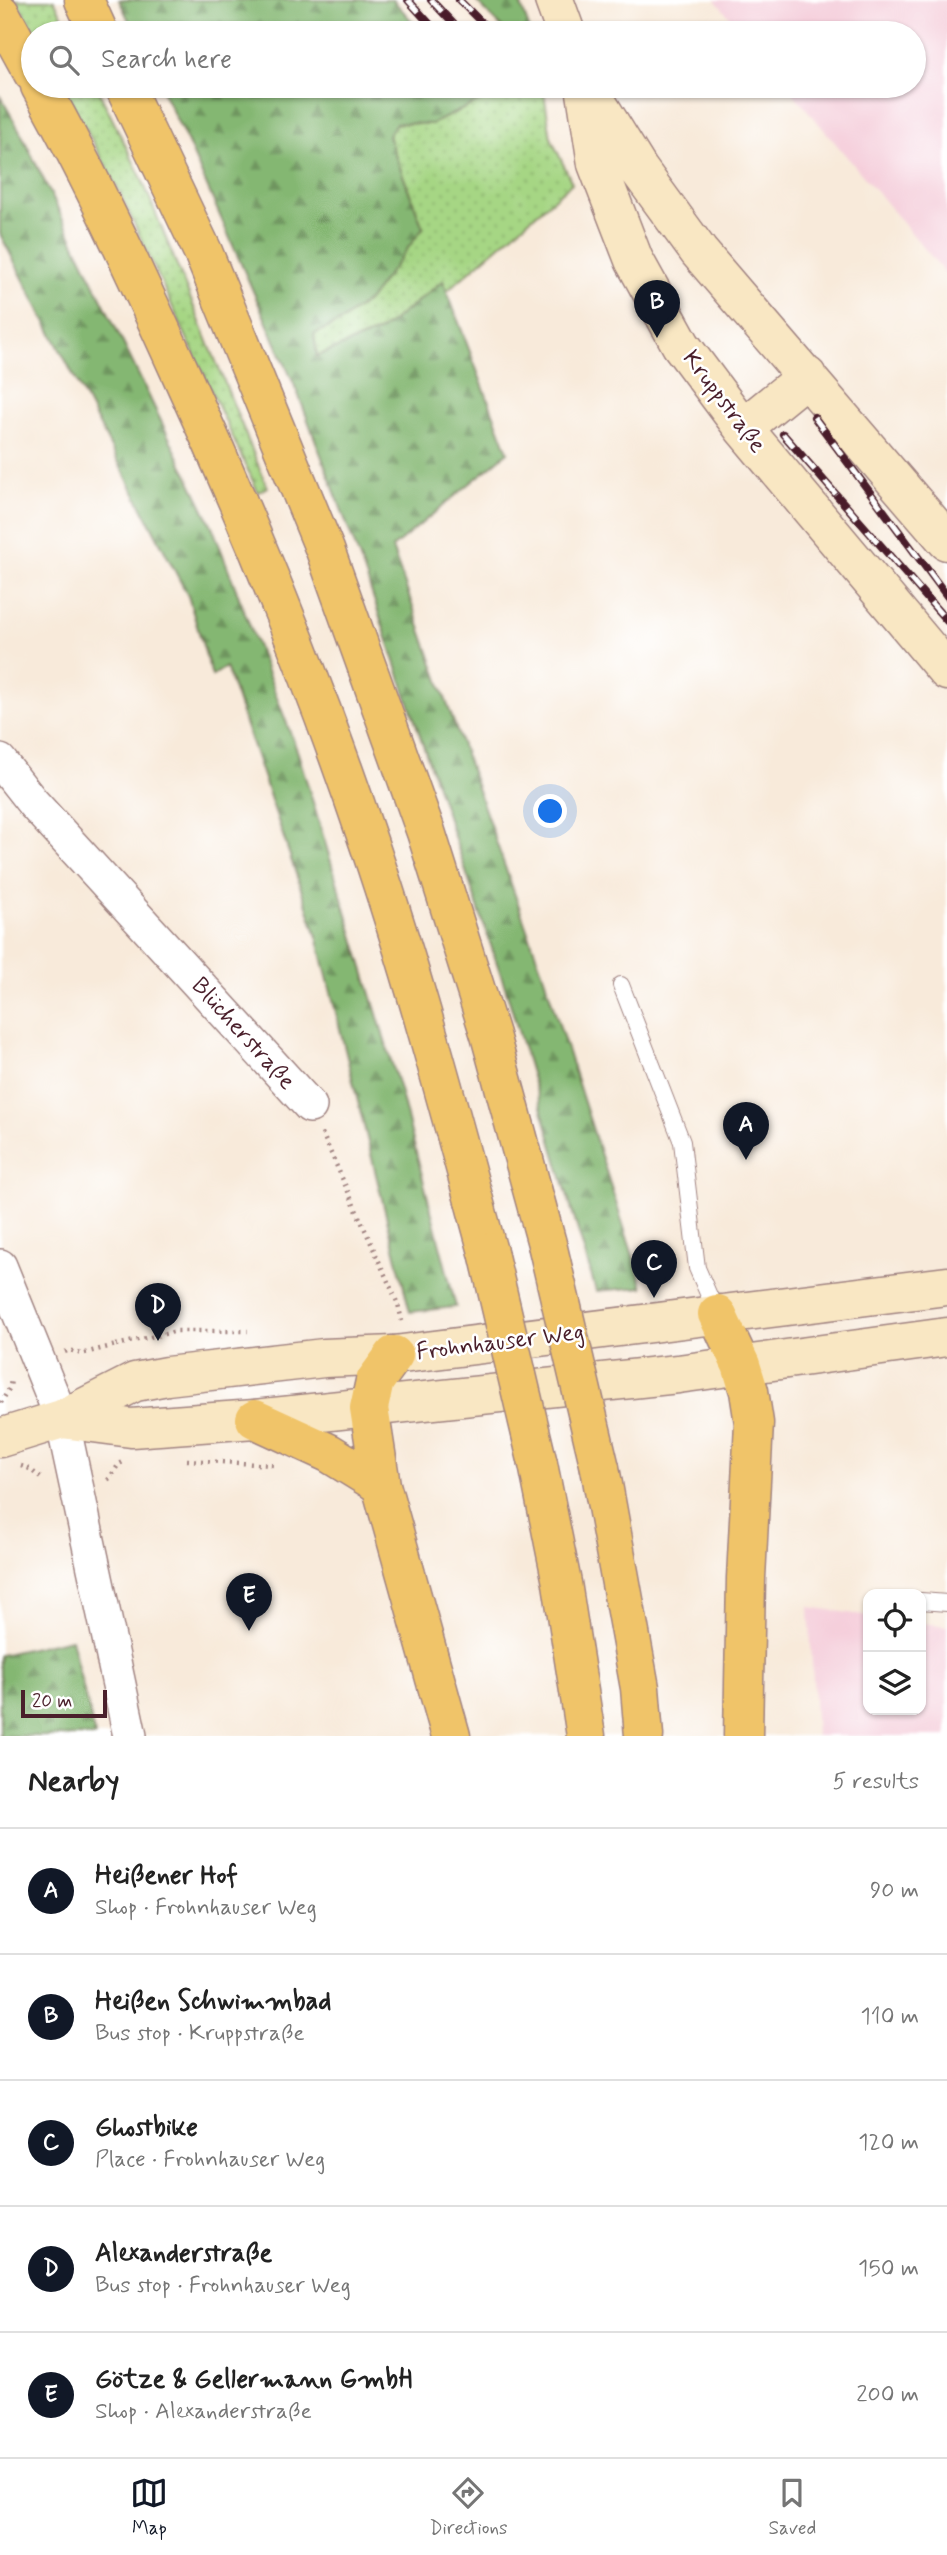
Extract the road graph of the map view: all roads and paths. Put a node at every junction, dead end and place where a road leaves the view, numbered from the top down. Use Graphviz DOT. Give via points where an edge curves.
graph roads {
  1 [pos="83,0"];
  2 [pos="554,0"];
  3 [pos="0,13"];
  4 [pos="93,21"];
  5 [pos="562,21"];
  6 [pos="21,51"];
  7 [pos="46,98"];
  8 [pos="130,98"];
  9 [pos="588,98"];
  10 [pos="594,98"];
  11 [pos="807,376"];
  12 [pos="743,428"];
  13 [pos="947,541"];
  14 [pos="947,671"];
  15 [pos="0,761"];
  16 [pos="621,985"];
  17 [pos="310,1106"];
  18 [pos="0,1266"];
  19 [pos="947,1286"];
  20 [pos="717,1314"];
  21 [pos="947,1337"];
  22 [pos="401,1354"];
  23 [pos="741,1365"];
  24 [pos="369,1408"];
  25 [pos="62,1419"];
  26 [pos="255,1419"];
  27 [pos="0,1438"];
  28 [pos="381,1485"];
  29 [pos="926,1601"];
  30 [pos="947,1603"];
  31 [pos="130,1736"];
  32 [pos="451,1736"];
  33 [pos="586,1736"];
  34 [pos="644,1736"];
  35 [pos="743,1736"];
  1 -- 4 [label="highway"];
  2 -- 5 [label="main road"];
  3 -- 6 [label="highway"];
  7 -- 33 [label="highway, bridge" via="140,282 213,442 286,616 370,847 434,1054 488,1252 538,1464"];
  8 -- 34 [label="highway, bridge" via="203,251 329,563 426,832 490,1035 547,1244 600,1468 640,1688"];
  9 -- 12 [label="main road, Kruppstraße" via="597,164 634,260 681,345"];
  10 -- 11 [label="main road, Kruppstraße" via="699,252"];
  11 -- 12 [label="main road"];
  11 -- 13 [label="main road, Kruppstraße"];
  12 -- 14 [label="main road, Kruppstraße"];
  15 -- 17 [label="street, Blücherstraße" via="33,803"];
  16 -- 20 [label="lane" via="682,1142 697,1268"];
  17 -- 22 [label="path, Blücherstraße" via="398,1304"];
  18 -- 25 [label="street"];
  19 -- 20 [label="main road, Frohnhauser Weg"];
  20 -- 22 [label="main road, Frohnhauser Weg"];
  20 -- 23 [label="highway"];
  21 -- 23 [label="main road, Frohnhauser Weg"];
  22 -- 24 [label="highway" via="375,1381"];
  22 -- 25 [label="main road, Frohnhauser Weg" via="135,1382"];
  23 -- 24 [label="main road, Frohnhauser Weg"];
  23 -- 35 [label="highway" via="754,1423"];
  24 -- 26 [label="main road, Frohnhauser Weg"];
  24 -- 28 [label="highway"];
  25 -- 26 [label="main road, Frohnhauser Weg" via="131,1428"];
  25 -- 27 [label="main road, Frohnhauser Weg"];
  25 -- 31 [label="street"];
  26 -- 28 [label="highway" via="329,1453"];
  28 -- 32 [label="highway"];
  29 -- 30 [label="lane"];
}
